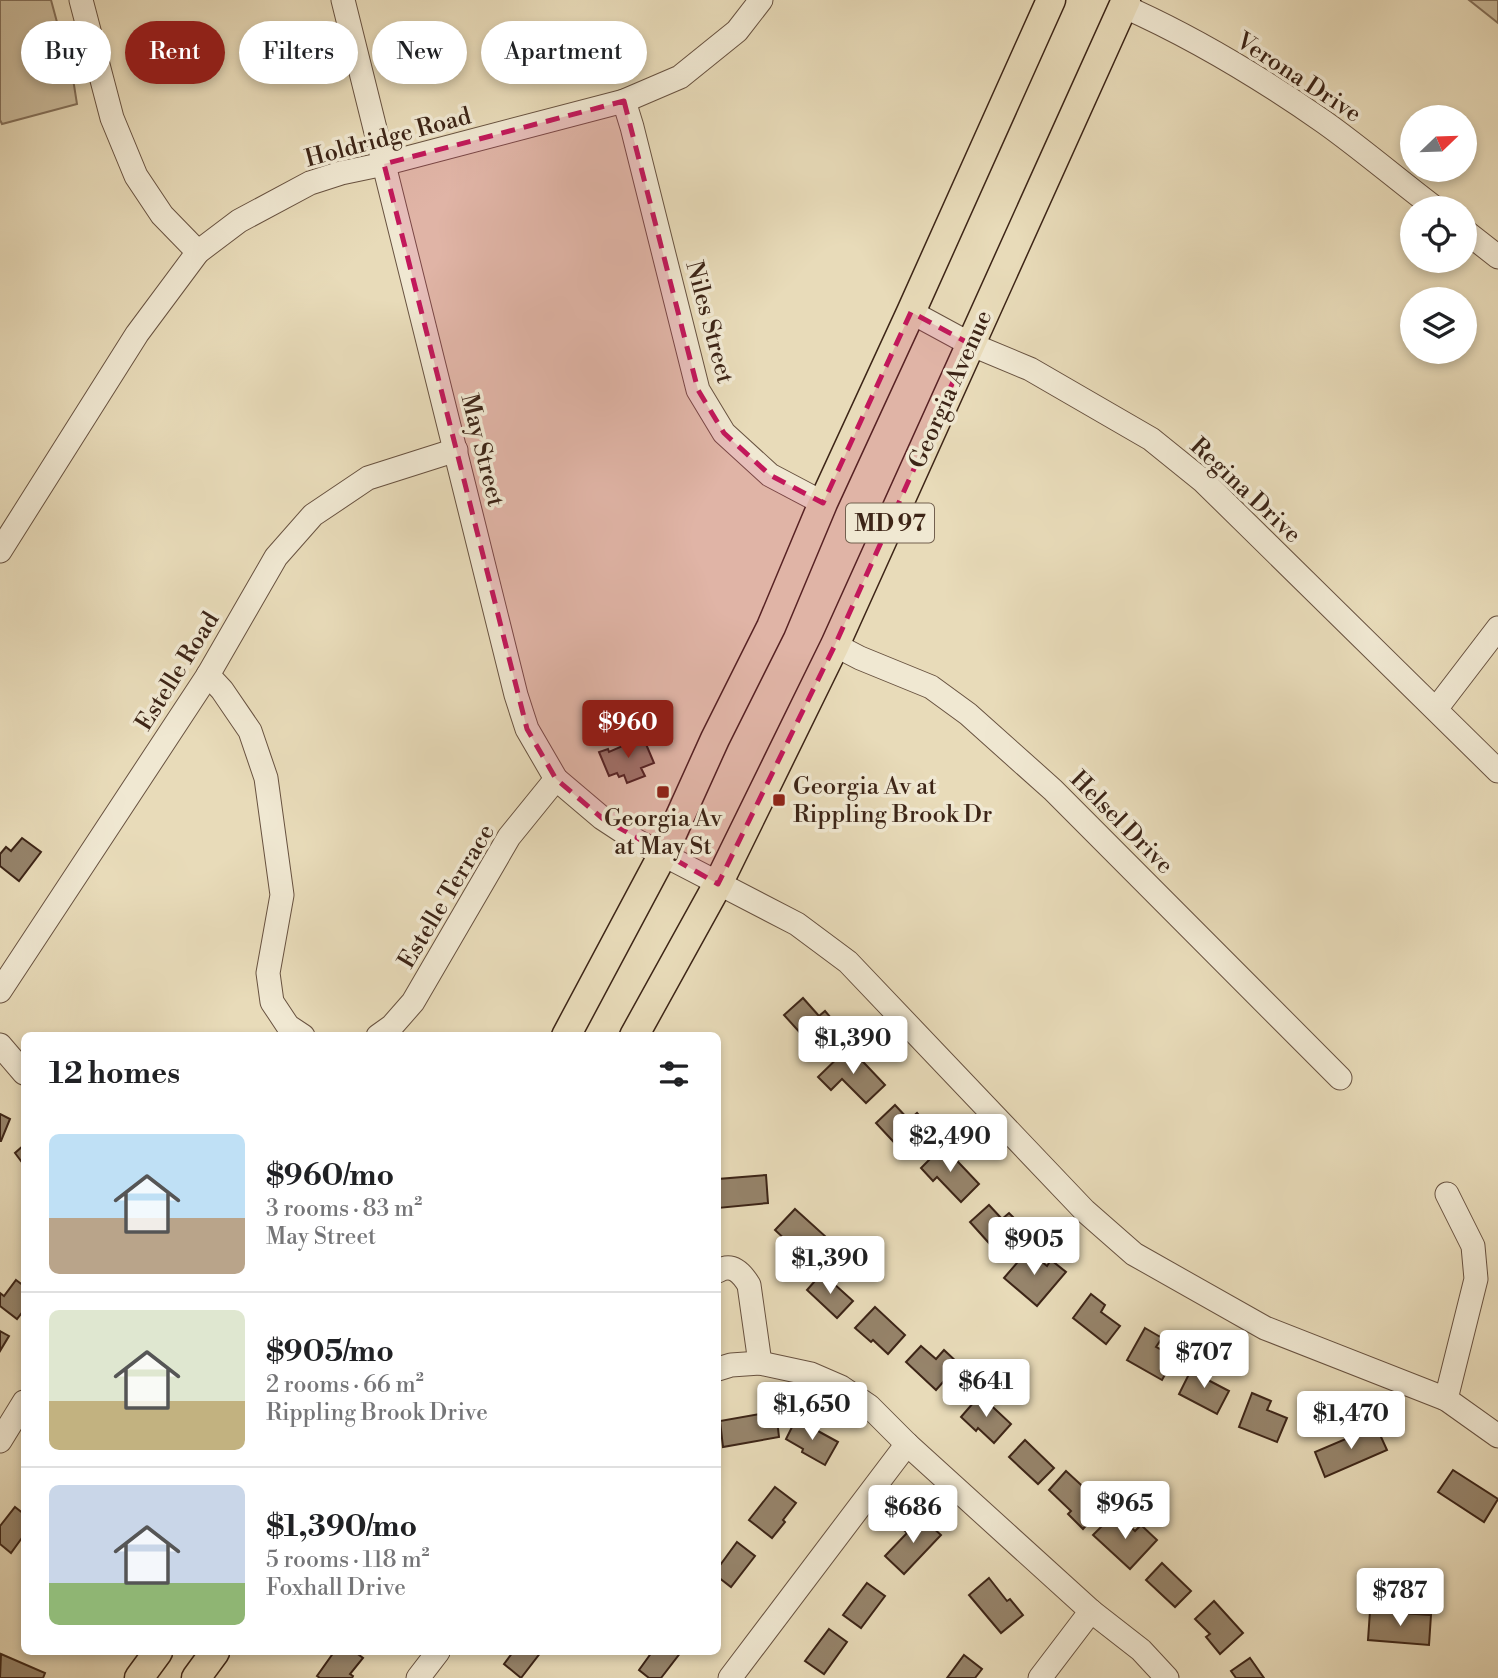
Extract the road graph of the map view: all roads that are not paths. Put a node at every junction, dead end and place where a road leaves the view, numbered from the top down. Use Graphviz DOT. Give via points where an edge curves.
graph roads {
  1 [pos="80,0"];
  2 [pos="343,0"];
  3 [pos="761,0"];
  4 [pos="1051,0"];
  5 [pos="1125,3"];
  6 [pos="624,101"];
  7 [pos="384,164"];
  8 [pos="1420,196"];
  9 [pos="1477,240"];
  10 [pos="198,252"];
  11 [pos="1498,257"];
  12 [pos="911,312"];
  13 [pos="970,344"];
  14 [pos="456,450"];
  15 [pos="823,503"];
  16 [pos="0,551"];
  17 [pos="1498,628"];
  18 [pos="835,645"];
  19 [pos="208,675"];
  20 [pos="1436,709"];
  21 [pos="1498,771"];
  22 [pos="556,779"];
  23 [pos="663,854"];
  24 [pos="718,884"];
  25 [pos="0,991"];
  26 [pos="297,1032"];
  27 [pos="384,1032"];
  28 [pos="568,1032"];
  29 [pos="636,1032"];
  30 [pos="0,1045"];
  31 [pos="21,1070"];
  32 [pos="1340,1078"];
  33 [pos="1447,1194"];
  34 [pos="721,1270"];
  35 [pos="760,1363"];
  36 [pos="721,1368"];
  37 [pos="1446,1399"];
  38 [pos="21,1407"];
  39 [pos="1498,1436"];
  40 [pos="0,1441"];
  41 [pos="907,1444"];
  42 [pos="1091,1611"];
  43 [pos="156,1655"];
  44 [pos="213,1655"];
  45 [pos="436,1655"];
  46 [pos="139,1678"];
  47 [pos="196,1678"];
  48 [pos="418,1678"];
  49 [pos="730,1678"];
  50 [pos="1040,1678"];
  51 [pos="1167,1678"];
  1 -- 10 [label="street" via="112,118 136,176 162,215"];
  2 -- 7 [label="street, May Street"];
  3 -- 6 [label="street, Holdridge Road" via="737,31 680,77"];
  4 -- 12 [label="main road, MD 97"];
  5 -- 8 [label="street, Verona Drive" via="1264,82 1326,123"];
  5 -- 13 [label="main road, Georgia Avenue / MD 97"];
  6 -- 7 [label="street, Holdridge Road"];
  6 -- 15 [label="street, Niles Street" via="698,390 723,433 770,475"];
  7 -- 10 [label="street, Holdridge Road" via="310,183 239,221"];
  7 -- 14 [label="street, May Street"];
  9 -- 11 [label="street"];
  10 -- 16 [label="street, Holdridge Road" via="137,334"];
  12 -- 13 [label="street, Regina Drive"];
  12 -- 15 [label="main road, MD 97"];
  13 -- 18 [label="main road, Georgia Avenue / MD 97"];
  13 -- 20 [label="street, Regina Drive" via="1030,369 1152,439 1203,481"];
  14 -- 19 [label="street, Estelle Road" via="368,478 313,515 276,557"];
  14 -- 22 [label="street, May Street" via="520,706 527,729"];
  15 -- 23 [label="main road, MD 97" via="771,627"];
  17 -- 20 [label="street"];
  18 -- 24 [label="main road, Georgia Avenue / MD 97"];
  18 -- 32 [label="street, Helsel Drive" via="930,687 968,714 1054,790"];
  19 -- 25 [label="street, Estelle Road"];
  19 -- 26 [label="street" via="250,731 266,778 282,895 268,973 272,1002"];
  20 -- 21 [label="street, Regina Drive"];
  22 -- 23 [label="street, May Street" via="603,818"];
  22 -- 27 [label="street, Estelle Terrace" via="509,837 413,1002"];
  23 -- 24 [label="street, May Street"];
  23 -- 28 [label="main road, MD 97"];
  24 -- 29 [label="main road, Georgia Avenue / MD 97"];
  24 -- 37 [label="street, May Street" via="797,924 848,962 1085,1212 1134,1254 1265,1328"];
  30 -- 31 [label="street"];
  33 -- 37 [label="street" via="1473,1246 1476,1279"];
  34 -- 35 [label="street" via="732,1267 749,1285"];
  35 -- 36 [label="street"];
  35 -- 41 [label="street" via="811,1374 841,1387 869,1406"];
  37 -- 39 [label="street, May Street"];
  38 -- 40 [label="street"];
  41 -- 42 [label="street"];
  41 -- 49 [label="street"];
  42 -- 50 [label="street"];
  42 -- 51 [label="street" via="1141,1650"];
  43 -- 46 [label="main road"];
  44 -- 47 [label="main road"];
  45 -- 48 [label="street"];
}
